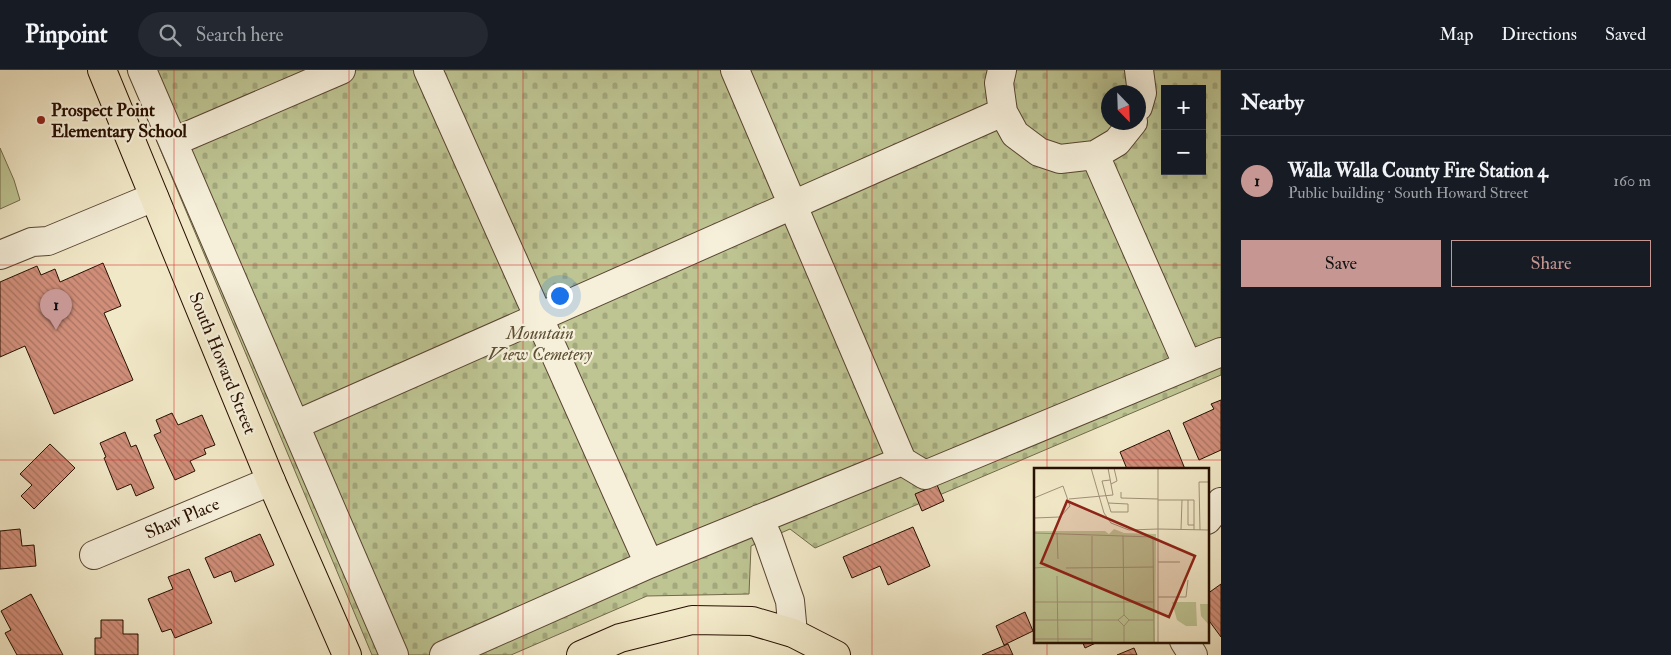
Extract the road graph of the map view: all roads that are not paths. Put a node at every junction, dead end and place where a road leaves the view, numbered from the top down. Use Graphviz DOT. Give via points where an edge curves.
graph roads {
  1 [pos="102,70"];
  2 [pos="142,70"];
  3 [pos="341,70"];
  4 [pos="428,70"];
  5 [pos="736,70"];
  6 [pos="1002,70"];
  7 [pos="1138,70"];
  8 [pos="1141,85"];
  9 [pos="1003,112"];
  10 [pos="1127,130"];
  11 [pos="173,142"];
  12 [pos="1095,155"];
  13 [pos="154,197"];
  14 [pos="793,205"];
  15 [pos="0,255"];
  16 [pos="538,317"];
  17 [pos="1221,352"];
  18 [pos="1188,366"];
  19 [pos="294,425"];
  20 [pos="902,460"];
  21 [pos="271,480"];
  22 [pos="1221,502"];
  23 [pos="759,519"];
  24 [pos="1208,519"];
  25 [pos="94,555"];
  26 [pos="649,564"];
  27 [pos="793,633"];
  28 [pos="1185,642"];
  29 [pos="347,655"];
  30 [pos="394,655"];
  31 [pos="444,655"];
  32 [pos="581,655"];
  33 [pos="836,655"];
  34 [pos="1193,655"];
  1 -- 13 [label="main road, South Howard Street"];
  2 -- 11 [label="street"];
  3 -- 11 [label="street"];
  4 -- 16 [label="street"];
  5 -- 14 [label="street"];
  6 -- 9 [label="street" via="999,83"];
  7 -- 8 [label="street"];
  9 -- 12 [label="street" via="1015,134 1039,152 1060,159"];
  9 -- 14 [label="street"];
  10 -- 12 [label="street" via="1117,142"];
  11 -- 19 [label="street"];
  12 -- 18 [label="street"];
  13 -- 15 [label="street" via="48,241 32,242"];
  13 -- 21 [label="main road, South Howard Street"];
  14 -- 16 [label="street"];
  14 -- 20 [label="street"];
  16 -- 19 [label="street"];
  16 -- 26 [label="street"];
  17 -- 18 [label="street"];
  18 -- 20 [label="street" via="925,475"];
  19 -- 30 [label="street"];
  20 -- 23 [label="street"];
  21 -- 25 [label="street, Shaw Place"];
  21 -- 29 [label="main road, South Howard Street"];
  22 -- 24 [label="street"];
  23 -- 26 [label="street"];
  23 -- 27 [label="street" via="790,601"];
  26 -- 31 [label="street"];
  27 -- 32 [label="main road" via="752,621 692,620 620,638"];
  27 -- 33 [label="main road"];
  28 -- 34 [label="street"];
}
